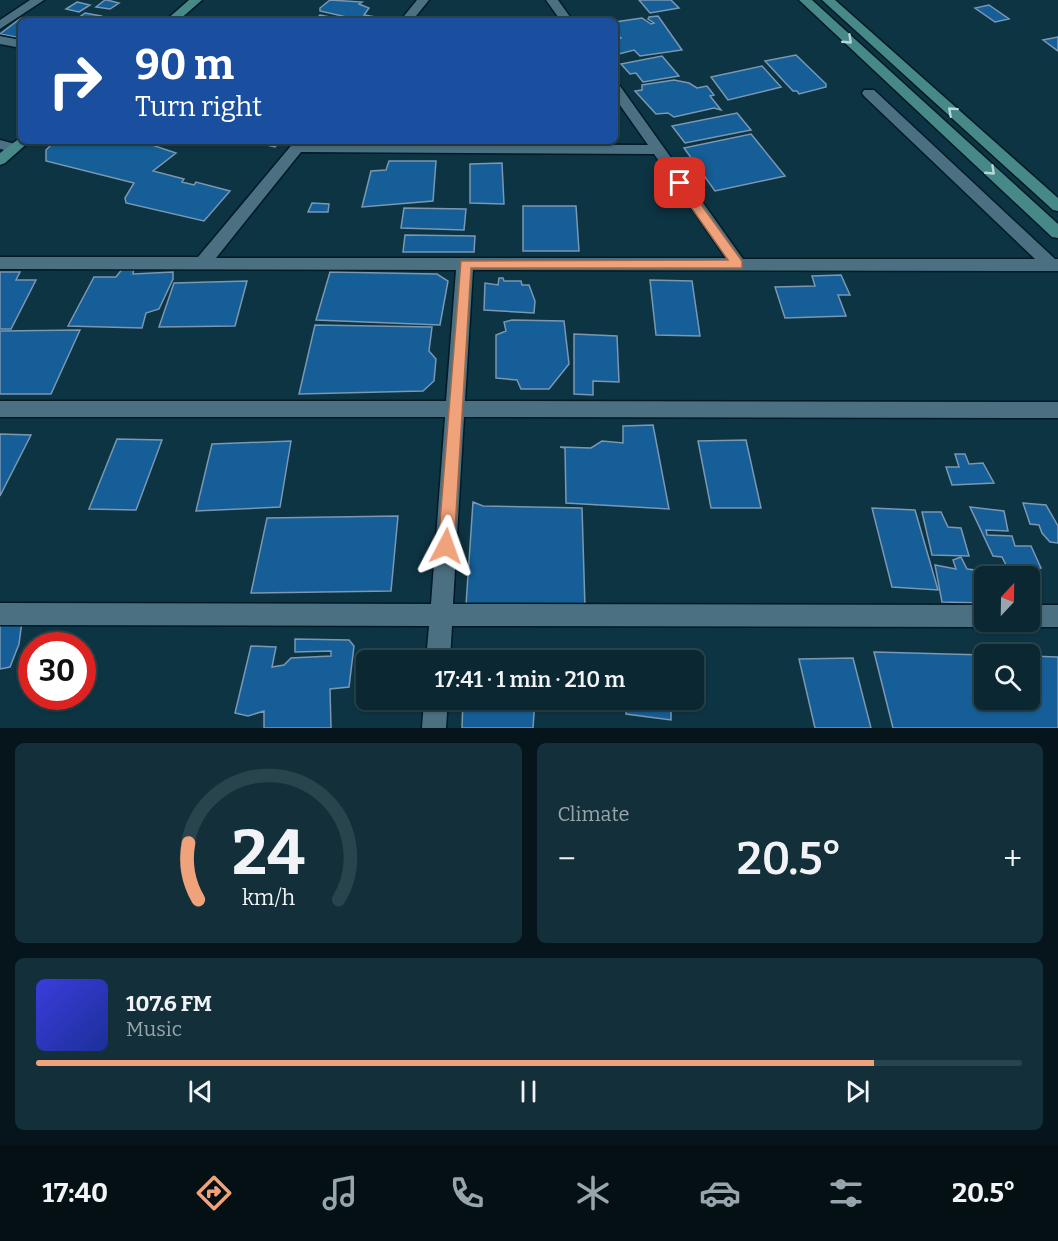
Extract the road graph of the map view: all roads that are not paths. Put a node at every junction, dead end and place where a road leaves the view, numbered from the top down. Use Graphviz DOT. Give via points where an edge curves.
graph roads {
  1 [pos="38,0"];
  2 [pos="196,0"];
  3 [pos="423,0"];
  4 [pos="552,0"];
  5 [pos="805,0"];
  6 [pos="828,0"];
  7 [pos="175,18"];
  8 [pos="408,18"];
  9 [pos="565,18"];
  10 [pos="0,25"];
  11 [pos="0,40"];
  12 [pos="18,43"];
  13 [pos="618,93"];
  14 [pos="869,93"];
  15 [pos="12,144"];
  16 [pos="301,144"];
  17 [pos="656,150"];
  18 [pos="0,160"];
  19 [pos="1058,206"];
  20 [pos="1058,232"];
  21 [pos="0,263"];
  22 [pos="202,264"];
  23 [pos="465,264"];
  24 [pos="738,264"];
  25 [pos="1054,265"];
  26 [pos="0,409"];
  27 [pos="455,409"];
  28 [pos="1058,410"];
  29 [pos="0,614"];
  30 [pos="441,615"];
  31 [pos="974,616"];
  32 [pos="1040,616"];
  33 [pos="1058,616"];
  34 [pos="439,650"];
  35 [pos="435,710"];
  36 [pos="434,728"];
  1 -- 10 [label="street"];
  2 -- 7 [label="street"];
  3 -- 8 [label="street"];
  4 -- 9 [label="street"];
  5 -- 20 [label="street, one-way"];
  19 -- 6 [label="street, one-way"];
  11 -- 12 [label="street"];
  13 -- 17 [label="street"];
  14 -- 25 [label="street"];
  15 -- 18 [label="street"];
  16 -- 17 [label="street"];
  16 -- 22 [label="street"];
  17 -- 24 [label="street"];
  21 -- 22 [label="street"];
  22 -- 23 [label="street"];
  23 -- 24 [label="street"];
  23 -- 27 [label="street"];
  24 -- 25 [label="street"];
  26 -- 27 [label="street"];
  27 -- 28 [label="street"];
  27 -- 30 [label="street"];
  29 -- 30 [label="street"];
  30 -- 31 [label="street"];
  30 -- 34 [label="street"];
  32 -- 33 [label="street"];
  35 -- 36 [label="street"];
}
